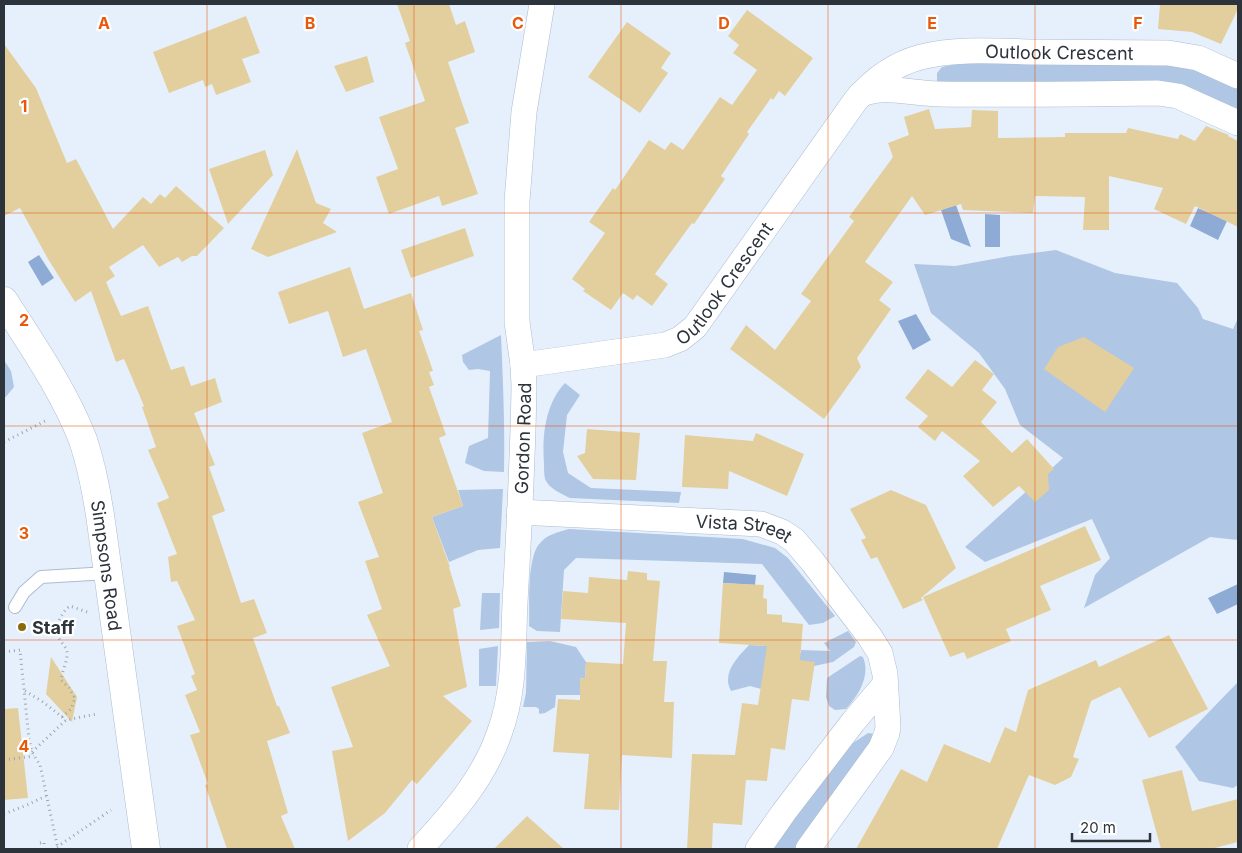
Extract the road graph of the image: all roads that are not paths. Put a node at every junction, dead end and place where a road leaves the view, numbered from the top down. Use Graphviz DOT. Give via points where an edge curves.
graph roads {
  1 [pos="542,4"];
  2 [pos="1238,76"];
  3 [pos="860,95"];
  4 [pos="1238,123"];
  5 [pos="4,301"];
  6 [pos="524,365"];
  7 [pos="519,512"];
  8 [pos="108,574"];
  9 [pos="15,607"];
  10 [pos="885,684"];
  11 [pos="146,849"];
  12 [pos="420,849"];
  13 [pos="758,849"];
  14 [pos="808,849"];
  1 -- 6 [label="street, Gordon Road" via="524,112 517,201 517,322"];
  2 -- 3 [label="street, Outlook Crescent" via="1198,58 1168,53 967,52 921,57 900,65 882,74"];
  3 -- 4 [label="street" via="881,90 937,94 1169,94"];
  3 -- 6 [label="street, Outlook Crescent" via="695,327 685,336 665,345"];
  5 -- 8 [label="main road, Simpsons Road" via="72,415 83,441 96,488"];
  6 -- 7 [label="street, Gordon Road"];
  7 -- 10 [label="street, Vista Street" via="751,523 782,532 794,540 812,561 873,641 882,658"];
  7 -- 12 [label="street, Gordon Road" via="511,687 503,723 473,787"];
  8 -- 9 [label="lane" via="41,578 24,592"];
  8 -- 11 [label="main road, Simpsons Road"];
  10 -- 13 [label="street"];
  10 -- 14 [label="street, Vista Street" via="888,727 885,740"];
}
